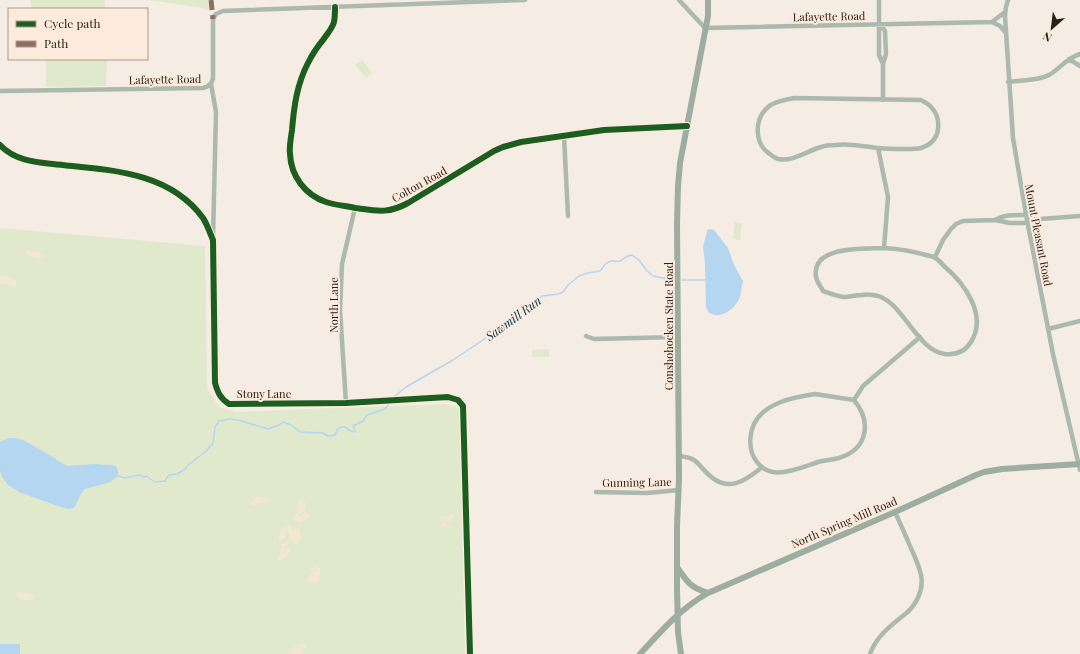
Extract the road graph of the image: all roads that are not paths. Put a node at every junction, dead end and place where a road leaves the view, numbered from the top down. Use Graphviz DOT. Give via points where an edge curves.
graph roads {
  1 [pos="525,0"];
  2 [pos="679,0"];
  3 [pos="708,0"];
  4 [pos="880,0"];
  5 [pos="1008,0"];
  6 [pos="396,2"];
  7 [pos="335,7"];
  8 [pos="1005,12"];
  9 [pos="992,22"];
  10 [pos="880,24"];
  11 [pos="705,28"];
  12 [pos="1006,33"];
  13 [pos="1080,54"];
  14 [pos="1069,59"];
  15 [pos="1080,66"];
  16 [pos="1008,82"];
  17 [pos="211,84"];
  18 [pos="0,91"];
  19 [pos="883,100"];
  20 [pos="687,126"];
  21 [pos="564,136"];
  22 [pos="0,145"];
  23 [pos="878,148"];
  24 [pos="355,208"];
  25 [pos="568,216"];
  26 [pos="1080,216"];
  27 [pos="1027,219"];
  28 [pos="996,220"];
  29 [pos="213,240"];
  30 [pos="884,248"];
  31 [pos="935,257"];
  32 [pos="1080,321"];
  33 [pos="1048,329"];
  34 [pos="586,336"];
  35 [pos="678,337"];
  36 [pos="920,337"];
  37 [pos="854,400"];
  38 [pos="346,403"];
  39 [pos="679,456"];
  40 [pos="1079,466"];
  41 [pos="761,468"];
  42 [pos="679,490"];
  43 [pos="596,492"];
  44 [pos="895,512"];
  45 [pos="677,567"];
  46 [pos="708,592"];
  47 [pos="678,615"];
  48 [pos="470,654"];
  49 [pos="640,654"];
  50 [pos="681,654"];
  51 [pos="870,654"];
  1 -- 6 [label="street, Lafayette Road"];
  2 -- 11 [label="street"];
  3 -- 11 [label="main road, Conshohocken State Road"];
  4 -- 10 [label="street"];
  5 -- 8 [label="street, Mount Pleasant Road"];
  6 -- 7 [label="street, Lafayette Road"];
  7 -- 17 [label="street, Lafayette Road" via="223,11 216,14 213,22"];
  7 -- 24 [label="street, Colton Road" via="333,25 308,62 298,85 290,160 297,179 309,193 327,203"];
  8 -- 9 [label="street"];
  8 -- 12 [label="street, Mount Pleasant Road"];
  9 -- 10 [label="street, Lafayette Road"];
  9 -- 12 [label="street"];
  10 -- 11 [label="street, Lafayette Road"];
  10 -- 19 [label="street" via="885,31 886,54 882,64"];
  11 -- 20 [label="main road, Conshohocken State Road"];
  12 -- 16 [label="street, Mount Pleasant Road"];
  13 -- 14 [label="street"];
  14 -- 15 [label="street"];
  14 -- 16 [label="street" via="1043,78"];
  16 -- 27 [label="street, Mount Pleasant Road" via="1013,138"];
  17 -- 18 [label="street, Lafayette Road" via="203,88"];
  17 -- 29 [label="street, Stony Lane" via="216,112"];
  19 -- 23 [label="street" via="921,100 931,106 937,115 938,130 930,144 920,148"];
  19 -- 23 [label="street" via="781,100 768,107 757,128 761,145 776,159 795,158 822,146 838,144"];
  20 -- 21 [label="street, Colton Road" via="604,130"];
  20 -- 35 [label="main road, Conshohocken State Road" via="678,186"];
  21 -- 24 [label="street, Colton Road" via="503,147 396,209 384,212"];
  21 -- 25 [label="street"];
  22 -- 29 [label="street, Stony Lane" via="13,155 35,162 120,171 152,180 176,192 188,202 203,219"];
  23 -- 30 [label="street" via="888,197"];
  24 -- 38 [label="street, North Lane" via="342,264 340,310"];
  26 -- 27 [label="street"];
  27 -- 28 [label="street" via="1010,223"];
  27 -- 28 [label="street" via="1006,215"];
  27 -- 33 [label="street, Mount Pleasant Road"];
  28 -- 31 [label="street" via="963,221 956,224"];
  29 -- 38 [label="street, Stony Lane" via="215,383 222,399 229,404"];
  30 -- 31 [label="street"];
  30 -- 36 [label="street" via="840,250 824,256 816,268 816,278 823,291 844,297 863,294 882,297 893,305"];
  31 -- 36 [label="street" via="964,286 974,306 976,330 968,347 960,353 935,352"];
  32 -- 33 [label="street"];
  33 -- 40 [label="street, Mount Pleasant Road"];
  34 -- 35 [label="street" via="594,339"];
  35 -- 39 [label="main road, Conshohocken State Road"];
  36 -- 37 [label="street" via="863,386"];
  37 -- 41 [label="street" via="864,420 865,433 853,452 783,473"];
  37 -- 41 [label="street" via="815,394 796,397 763,412 754,424 750,442 751,451"];
  38 -- 48 [label="street, Stony Lane" via="448,397 458,400 463,406"];
  39 -- 41 [label="street" via="693,459 713,478 728,484 745,480"];
  39 -- 42 [label="main road, Conshohocken State Road"];
  40 -- 44 [label="main road, North Spring Mill Road" via="984,472"];
  42 -- 43 [label="street, Gunning Lane" via="648,493"];
  42 -- 45 [label="main road, Conshohocken State Road"];
  44 -- 46 [label="main road, North Spring Mill Road"];
  44 -- 51 [label="street" via="917,562 921,586 911,610 889,626"];
  45 -- 46 [label="main road" via="691,585"];
  45 -- 47 [label="main road, Conshohocken State Road"];
  46 -- 47 [label="main road, North Spring Mill Road"];
  47 -- 49 [label="main road, North Spring Mill Road"];
  47 -- 50 [label="main road, Conshohocken State Road"];
}
